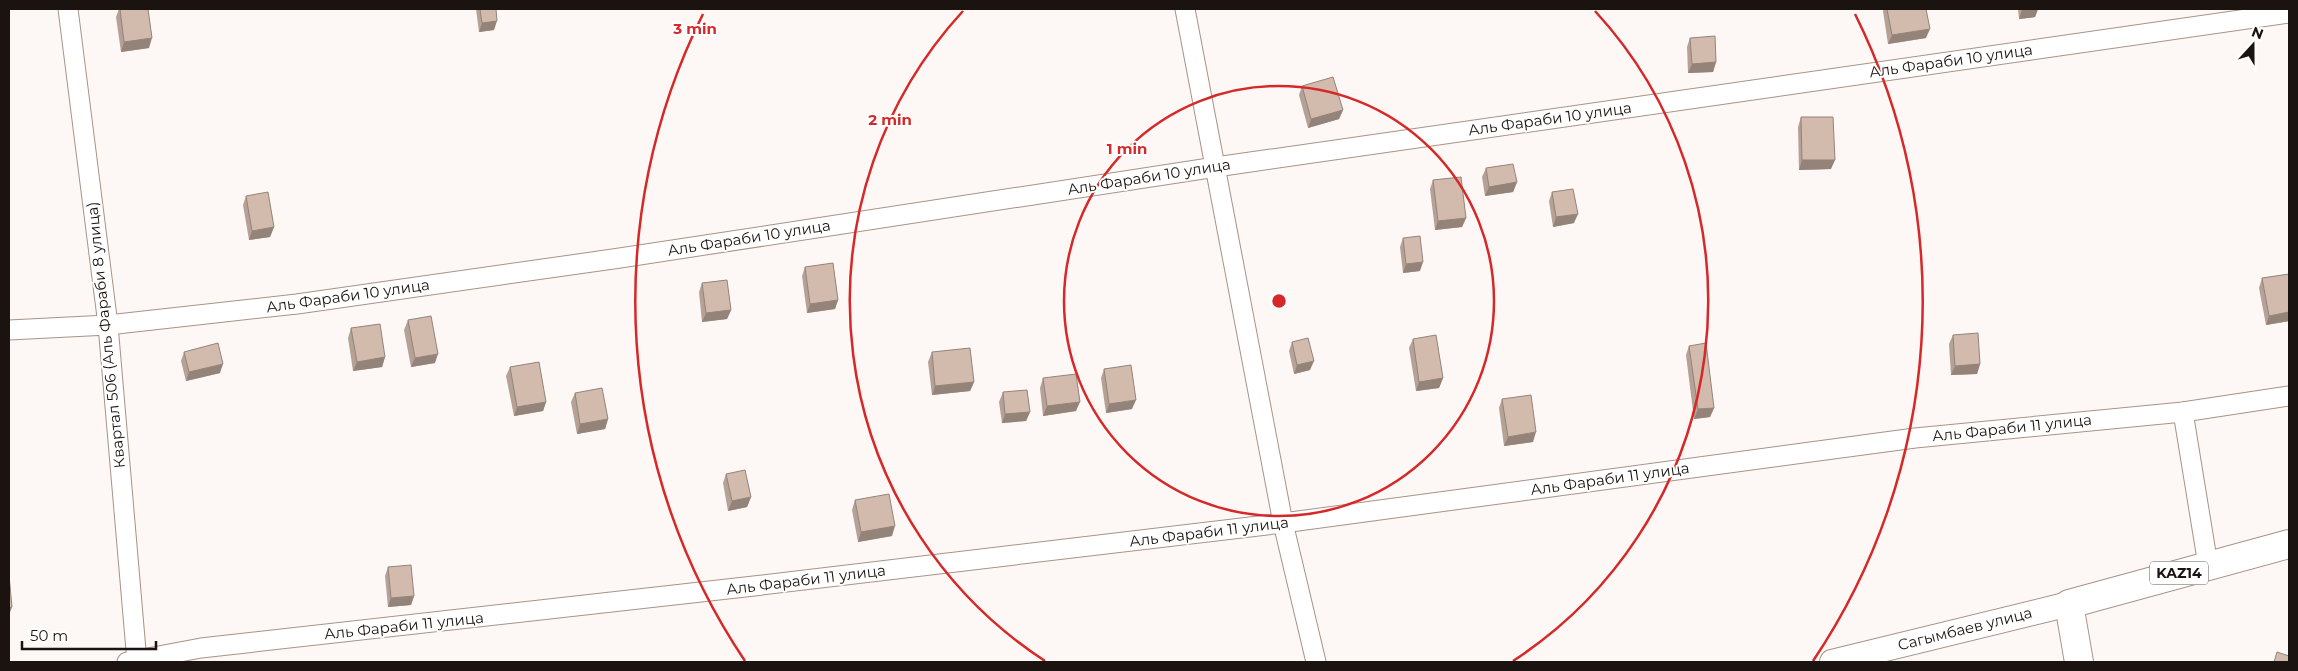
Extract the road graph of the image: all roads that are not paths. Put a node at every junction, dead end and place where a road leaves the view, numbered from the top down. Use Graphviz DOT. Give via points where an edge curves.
graph roads {
  1 [pos="68,9"];
  2 [pos="1185,9"];
  3 [pos="2289,13"];
  4 [pos="1216,166"];
  5 [pos="108,325"];
  6 [pos="9,330"];
  7 [pos="2289,396"];
  8 [pos="2183,412"];
  9 [pos="1283,523"];
  10 [pos="2289,544"];
  11 [pos="2208,565"];
  12 [pos="2069,604"];
  13 [pos="134,662"];
  14 [pos="1316,662"];
  15 [pos="1832,662"];
  16 [pos="2079,662"];
  1 -- 5 [label="street, Квартал 506 (Аль Фараби 8 улица)"];
  2 -- 4 [label="street"];
  3 -- 4 [label="street, Аль Фараби 10 улица"];
  4 -- 5 [label="street, Аль Фараби 10 улица" via="610,260 298,304"];
  4 -- 9 [label="street"];
  5 -- 6 [label="street, Аль Фараби 10 улица"];
  5 -- 13 [label="street, Квартал 506 (Аль Фараби 8 улица)"];
  7 -- 8 [label="street, Аль Фараби 11 улица"];
  8 -- 9 [label="street, Аль Фараби 11 улица" via="1915,438"];
  8 -- 11 [label="street"];
  9 -- 13 [label="street, Аль Фараби 11 улица" via="201,648"];
  9 -- 14 [label="street"];
  10 -- 11 [label="main road, KAZ14"];
  11 -- 12 [label="main road, KAZ14"];
  12 -- 15 [label="street, Сагымбаев улица"];
  12 -- 16 [label="main road"];
}
